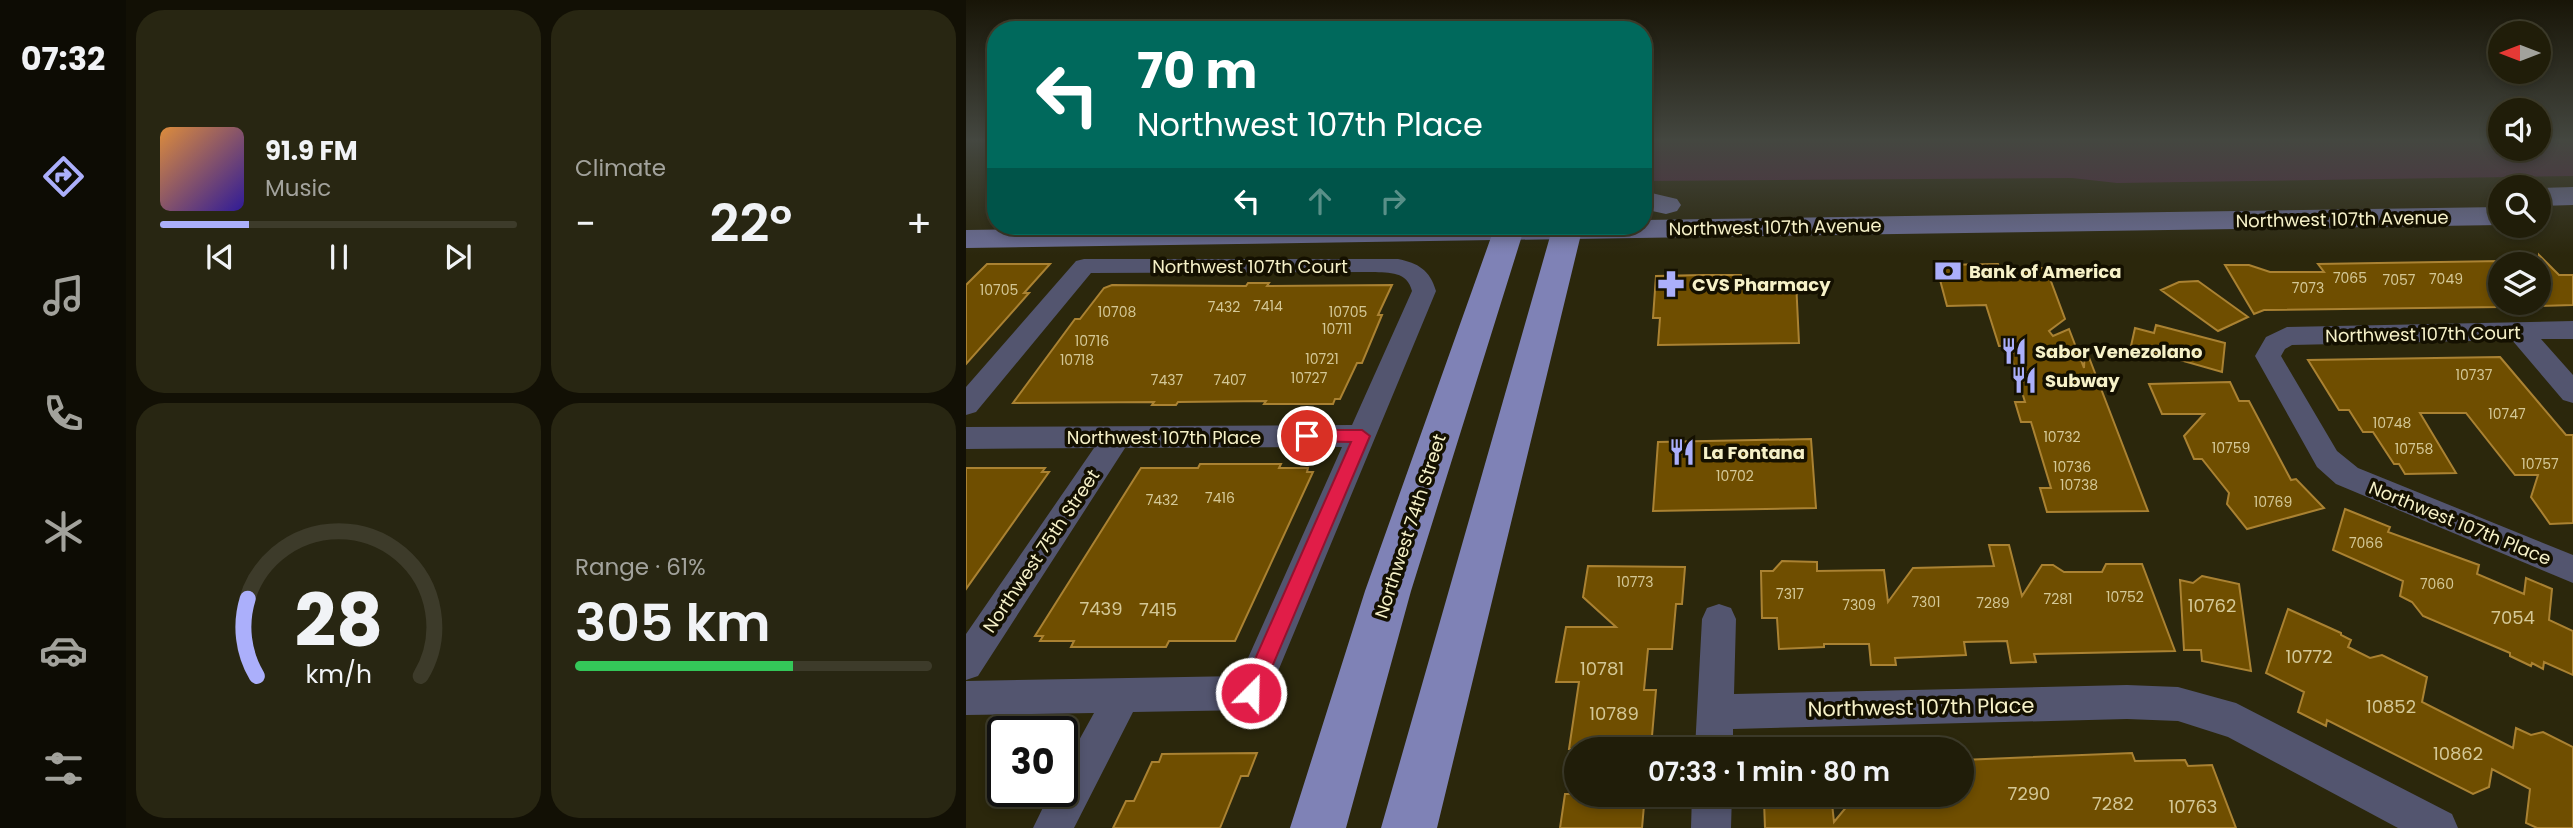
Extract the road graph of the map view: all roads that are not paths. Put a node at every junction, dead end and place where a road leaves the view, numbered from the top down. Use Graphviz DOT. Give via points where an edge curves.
graph roads {
  1 [pos="2573,196"];
  2 [pos="2488,197"];
  3 [pos="2551,197"];
  4 [pos="1652,204"];
  5 [pos="987,214"];
  6 [pos="966,215"];
  7 [pos="2573,215"];
  8 [pos="2488,216"];
  9 [pos="2551,216"];
  10 [pos="1652,227"];
  11 [pos="1163,235"];
  12 [pos="1507,235"];
  13 [pos="1566,235"];
  14 [pos="966,239"];
  15 [pos="2573,330"];
  16 [pos="2520,332"];
  17 [pos="2573,393"];
  18 [pos="966,405"];
  19 [pos="1362,436"];
  20 [pos="1117,437"];
  21 [pos="966,438"];
  22 [pos="2347,476"];
  23 [pos="2573,569"];
  24 [pos="1719,619"];
  25 [pos="966,664"];
  26 [pos="1123,695"];
  27 [pos="966,698"];
  28 [pos="1715,712"];
  29 [pos="1714,737"];
  30 [pos="1712,807"];
  31 [pos="1053,828"];
  32 [pos="1318,828"];
  33 [pos="1409,828"];
  34 [pos="1711,828"];
  35 [pos="2438,828"];
  1 -- 3 [label="main road"];
  2 -- 4 [label="main road, Northwest 107th Avenue"];
  5 -- 6 [label="main road"];
  7 -- 9 [label="main road"];
  8 -- 10 [label="main road, Northwest 107th Avenue"];
  11 -- 14 [label="main road, Northwest 107th Avenue"];
  12 -- 32 [label="main road, Northwest 74th Street" via="1388,590"];
  13 -- 33 [label="main road"];
  15 -- 16 [label="street, Northwest 107th Court"];
  16 -- 17 [label="street"];
  16 -- 22 [label="street, Northwest 107th Court" via="2287,336 2275,343 2269,356 2327,458"];
  18 -- 19 [label="street, Northwest 107th Court" via="1084,266 1401,267 1422,279 1424,291"];
  19 -- 20 [label="street, Northwest 107th Place"];
  19 -- 26 [label="street" via="1251,693"];
  20 -- 21 [label="street, Northwest 107th Place"];
  20 -- 25 [label="street, Northwest 75th Street"];
  22 -- 23 [label="street, Northwest 107th Place"];
  24 -- 28 [label="street"];
  26 -- 27 [label="street"];
  26 -- 31 [label="street"];
  28 -- 29 [label="street"];
  28 -- 35 [label="street, Northwest 107th Place" via="2178,704 2236,722"];
  30 -- 34 [label="street"];
}
